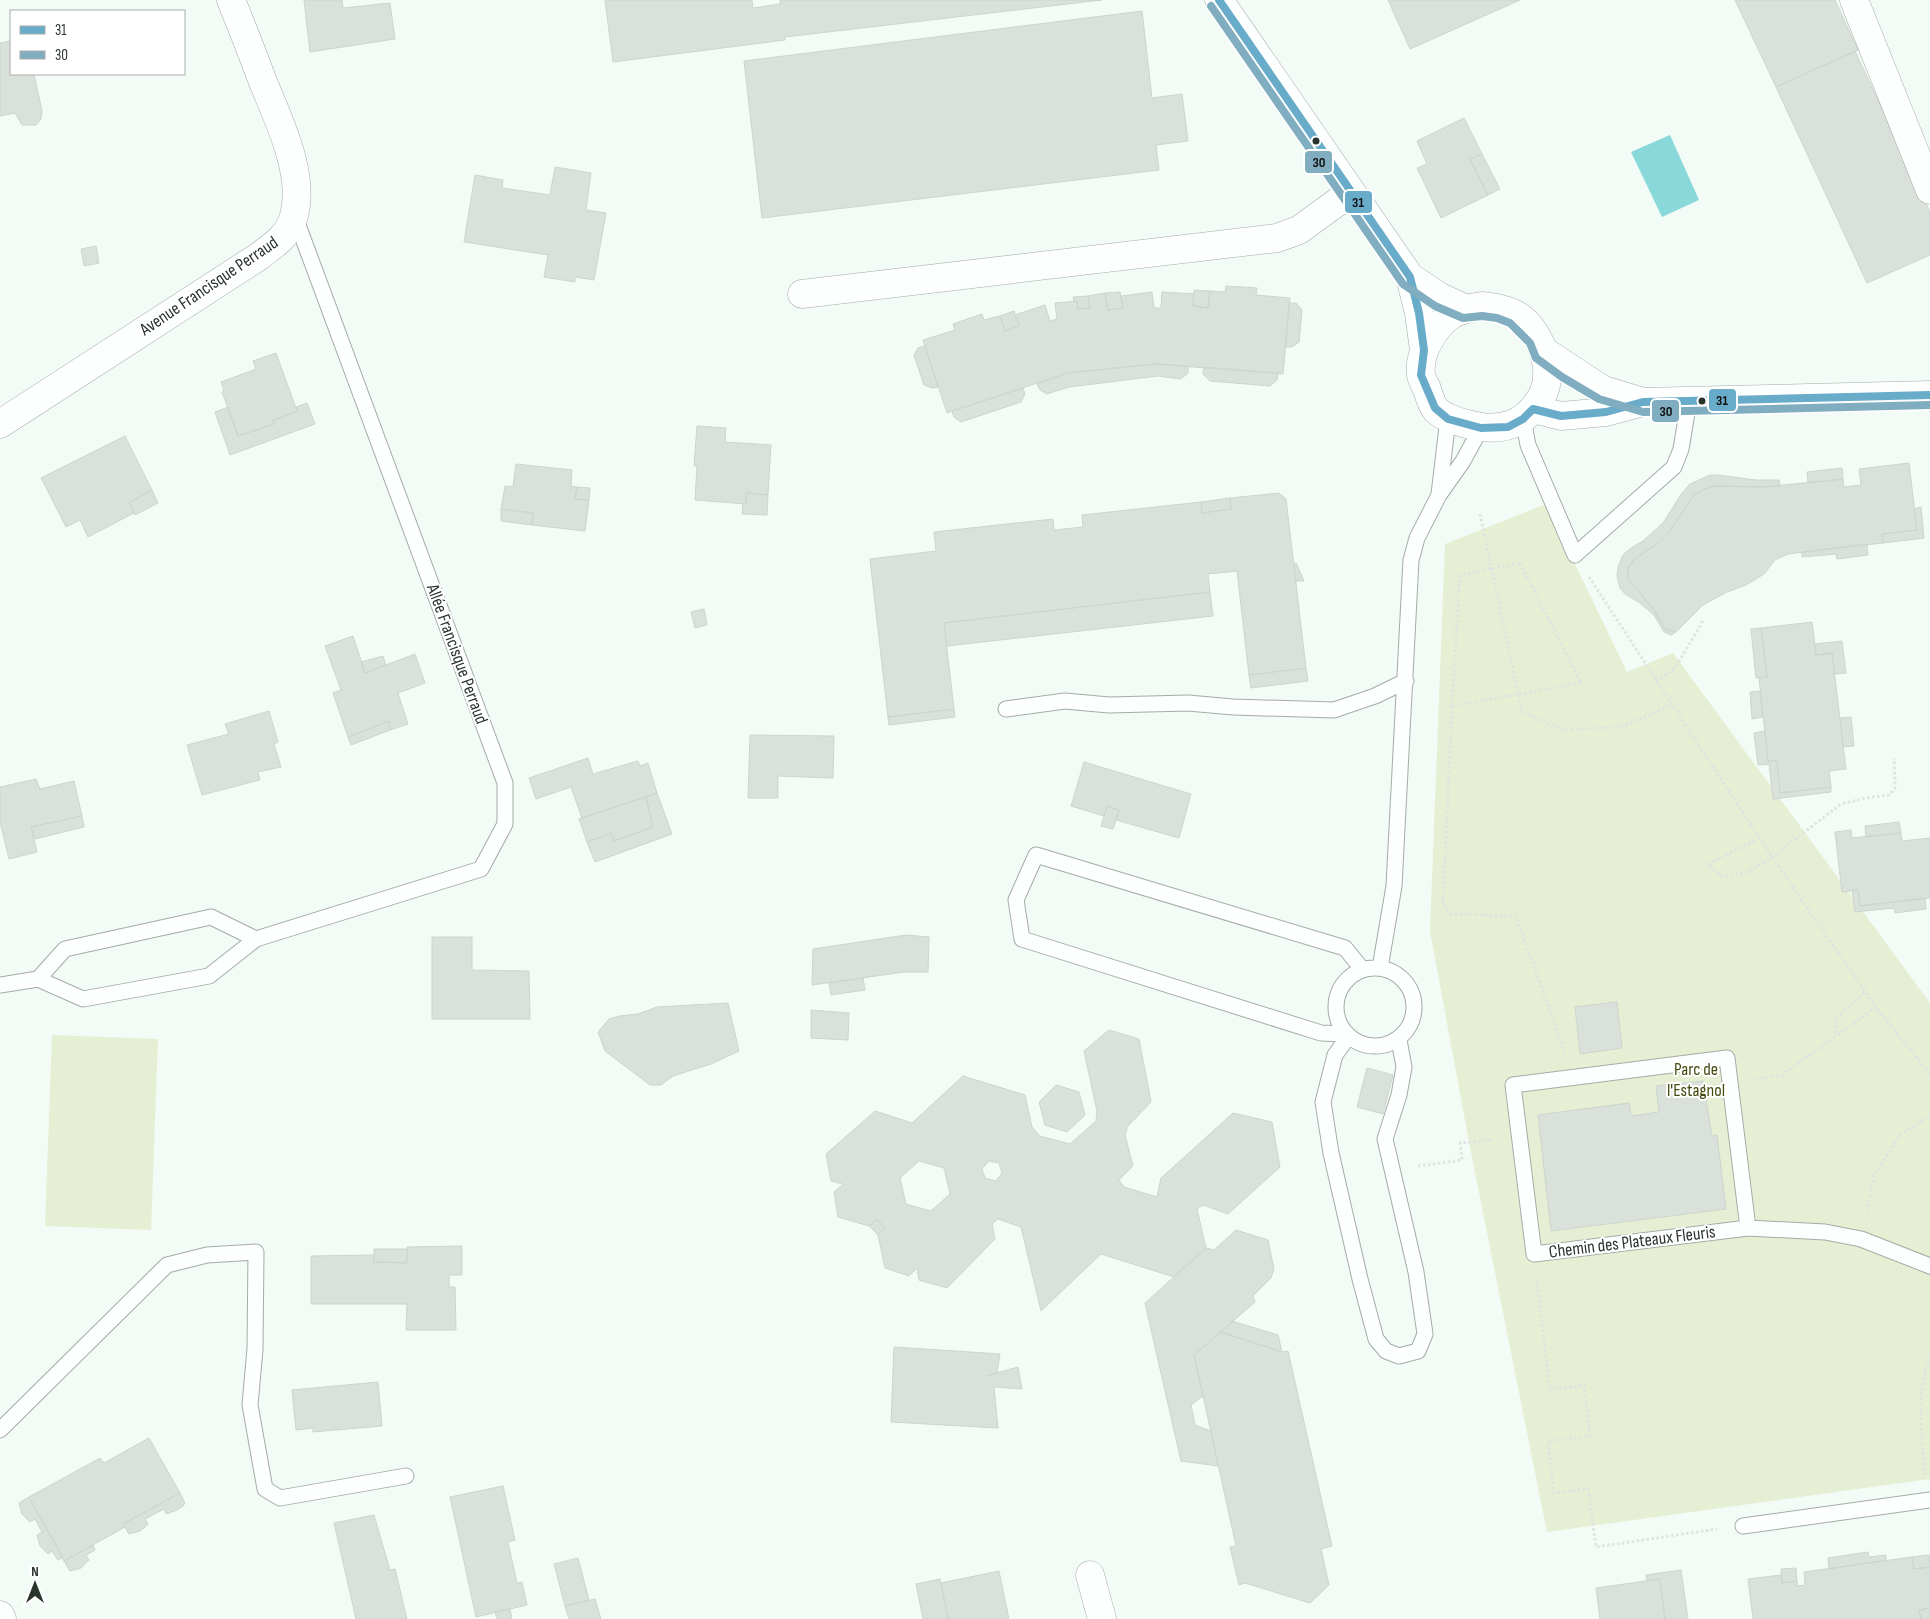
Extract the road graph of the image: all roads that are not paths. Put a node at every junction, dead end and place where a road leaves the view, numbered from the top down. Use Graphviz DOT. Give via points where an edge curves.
graph roads {
  1 [pos="231,0"];
  2 [pos="1218,0"];
  3 [pos="1854,0"];
  4 [pos="1930,190"];
  5 [pos="1351,192"];
  6 [pos="292,223"];
  7 [pos="1410,277"];
  8 [pos="802,294"];
  9 [pos="1466,309"];
  10 [pos="1424,350"];
  11 [pos="1544,351"];
  12 [pos="1930,395"];
  13 [pos="1689,401"];
  14 [pos="1642,402"];
  15 [pos="1528,414"];
  16 [pos="1448,419"];
  17 [pos="0,424"];
  18 [pos="1481,428"];
  19 [pos="1439,495"];
  20 [pos="1406,681"];
  21 [pos="1006,709"];
  22 [pos="256,938"];
  23 [pos="1380,968"];
  24 [pos="1362,970"];
  25 [pos="38,979"];
  26 [pos="0,985"];
  27 [pos="1347,1035"];
  28 [pos="1399,1040"];
  29 [pos="1748,1228"];
  30 [pos="1930,1266"];
  31 [pos="0,1430"];
  32 [pos="406,1476"];
  33 [pos="1930,1500"];
  34 [pos="1743,1526"];
  35 [pos="1090,1576"];
  36 [pos="0,1615"];
  37 [pos="2,1619"];
  38 [pos="1102,1619"];
  1 -- 6 [label="street, Avenue Francisque Perraud" via="288,147 296,186"];
  2 -- 5 [label="street"];
  3 -- 4 [label="street"];
  5 -- 7 [label="street"];
  5 -- 8 [label="street" via="1299,230 1277,238"];
  6 -- 17 [label="street, Avenue Francisque Perraud" via="280,240 258,257"];
  6 -- 22 [label="lane, Allée Francisque Perraud" via="298,225 505,783 505,824 481,869"];
  7 -- 9 [label="street"];
  7 -- 10 [label="street"];
  9 -- 10 [label="street" via="1452,315 1429,338"];
  9 -- 11 [label="street" via="1482,306 1500,308 1516,315 1538,337"];
  10 -- 16 [label="street" via="1421,375 1435,408"];
  11 -- 14 [label="street" via="1603,390"];
  11 -- 15 [label="street" via="1547,370 1544,392"];
  12 -- 13 [label="street"];
  13 -- 14 [label="street"];
  13 -- 15 [label="lane" via="1681,448 1674,467 1576,555 1528,446"];
  14 -- 15 [label="street" via="1606,412 1561,416"];
  15 -- 18 [label="street" via="1508,427"];
  16 -- 18 [label="street"];
  16 -- 19 [label="lane"];
  18 -- 19 [label="lane"];
  19 -- 20 [label="lane" via="1417,538 1411,560"];
  20 -- 21 [label="lane" via="1334,710 1188,703 1109,705 1065,701"];
  20 -- 23 [label="lane" via="1394,886"];
  22 -- 25 [label="lane, Allée Francisque Perraud" via="209,976 83,999"];
  22 -- 25 [label="lane" via="211,917 65,949"];
  23 -- 24 [label="lane"];
  23 -- 28 [label="lane" via="1398,975 1410,988 1415,1001 1409,1030"];
  24 -- 27 [label="lane" via="1350,976 1336,999 1336,1018"];
  24 -- 27 [label="lane" via="1345,948 1036,855 1016,900 1022,939 1321,1033"];
  25 -- 26 [label="lane"];
  27 -- 28 [label="lane" via="1366,1047 1383,1047"];
  27 -- 28 [label="lane" via="1335,1055 1323,1102 1331,1153 1376,1339 1386,1351 1399,1356 1418,1351 1424,1334 1416,1272 1385,1139 1404,1067"];
  29 -- 29 [label="lane, Chemin des Plateaux Fleuris" via="1727,1058 1513,1085 1534,1254"];
  29 -- 30 [label="lane, Chemin des Plateaux Fleuris" via="1825,1232 1860,1239"];
  31 -- 32 [label="lane" via="167,1265 207,1255 256,1252 255,1349 250,1405 265,1489 280,1498"];
  33 -- 34 [label="lane"];
  35 -- 38 [label="street"];
  36 -- 37 [label="street"];
}
